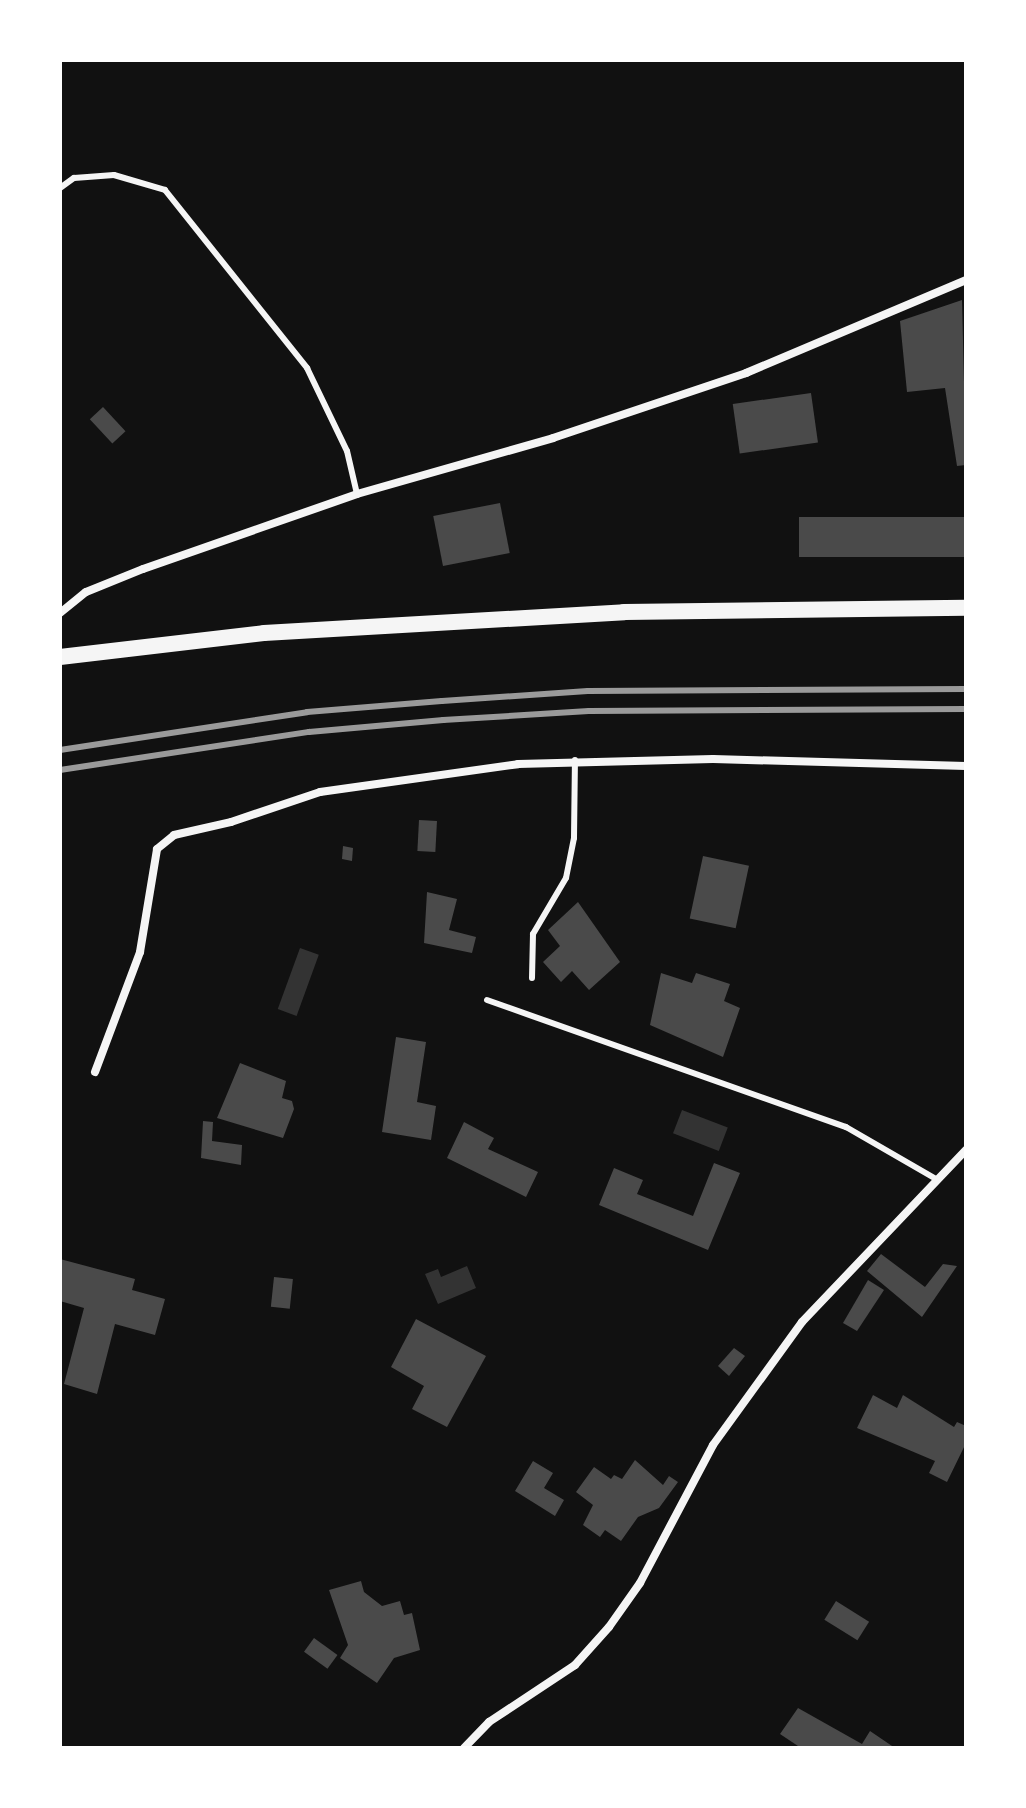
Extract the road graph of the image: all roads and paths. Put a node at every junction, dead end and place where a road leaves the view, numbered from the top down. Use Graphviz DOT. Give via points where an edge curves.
graph roads {
  1 [pos="60,188"];
  2 [pos="966,280"];
  3 [pos="357,494"];
  4 [pos="966,608"];
  5 [pos="60,613"];
  6 [pos="60,657"];
  7 [pos="575,760"];
  8 [pos="966,766"];
  9 [pos="532,978"];
  10 [pos="487,1000"];
  11 [pos="95,1072"];
  12 [pos="966,1150"];
  13 [pos="936,1179"];
  14 [pos="464,1748"];
  1 -- 3 [label="lane" via="74,178 114,175 165,190 307,368 347,451"];
  2 -- 3 [label="street" via="746,373 553,438"];
  3 -- 5 [label="street" via="143,569 86,592"];
  4 -- 6 [label="main road" via="624,612 264,633"];
  7 -- 8 [label="street"];
  7 -- 9 [label="lane" via="574,838 566,878 533,934"];
  7 -- 11 [label="street" via="320,792 174,835 157,849 140,952"];
  10 -- 13 [label="lane" via="846,1127"];
  12 -- 13 [label="street"];
  13 -- 14 [label="street" via="802,1322 713,1445 640,1583 609,1627 575,1665 489,1722"];
}
